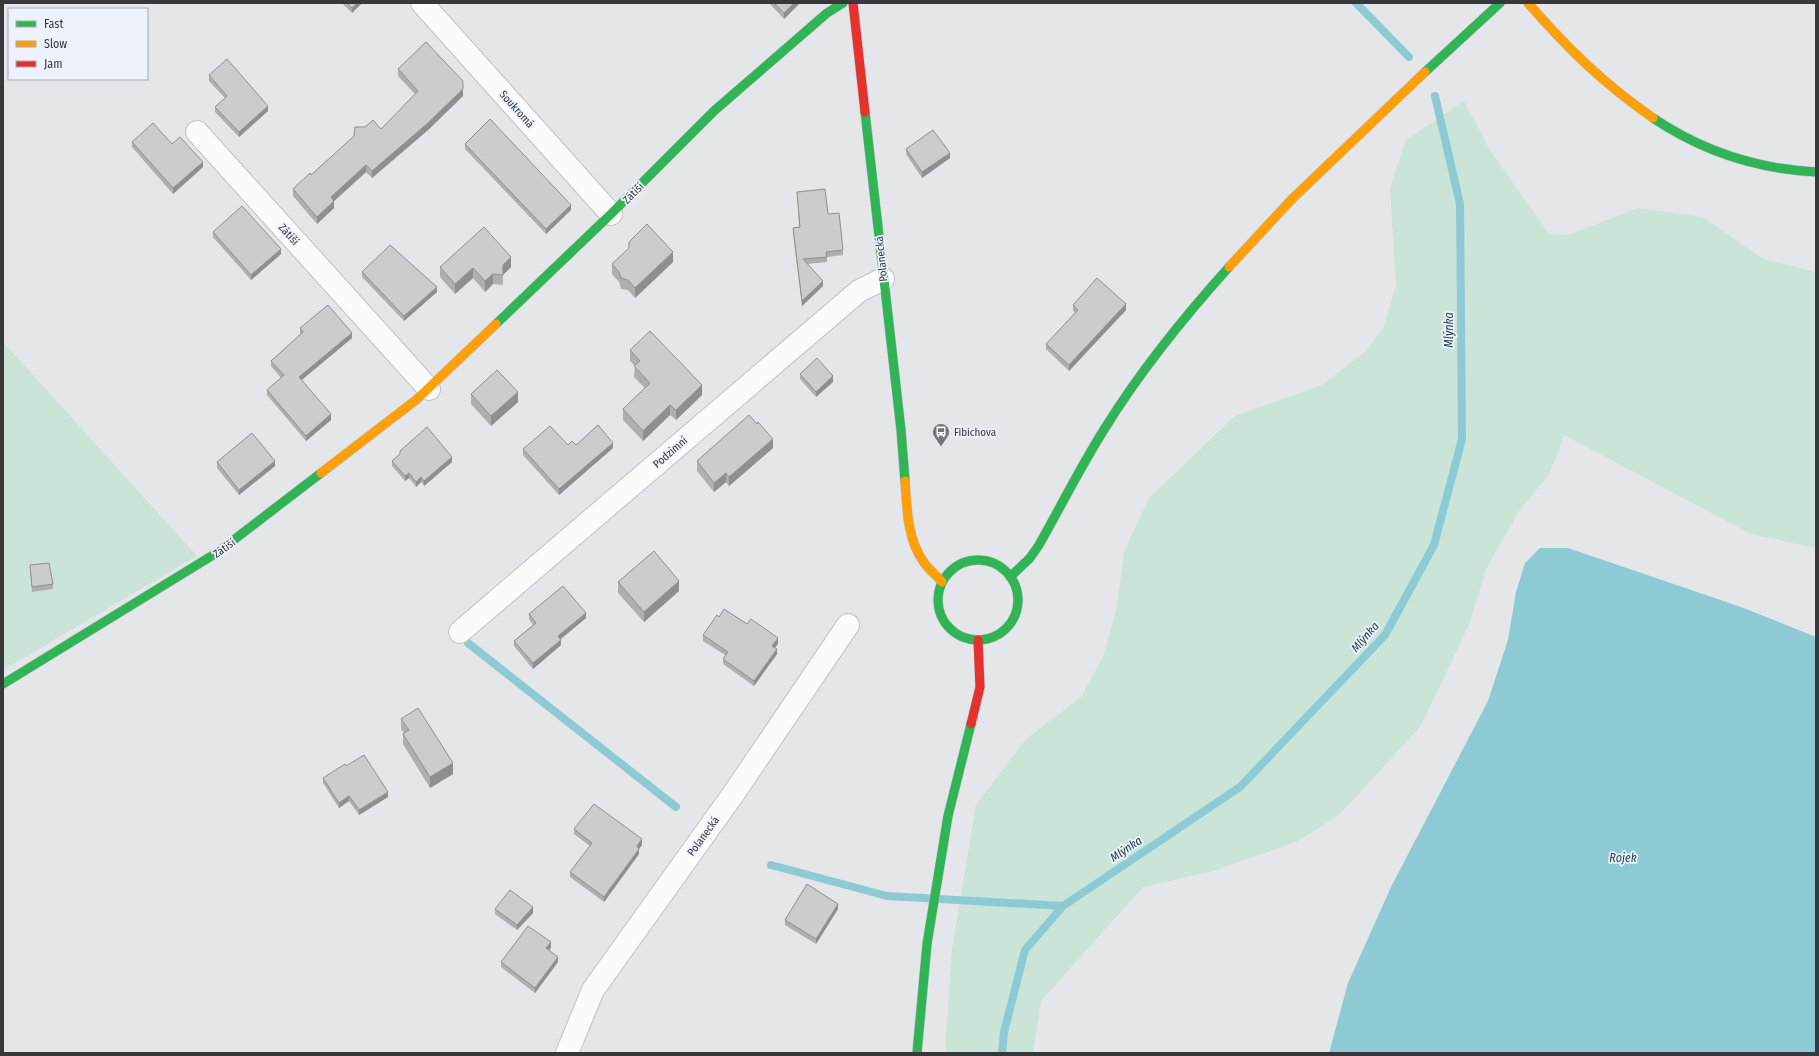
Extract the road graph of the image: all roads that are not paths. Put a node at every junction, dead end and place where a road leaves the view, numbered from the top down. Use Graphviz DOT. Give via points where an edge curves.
graph roads {
  1 [pos="422,3"];
  2 [pos="842,3"];
  3 [pos="853,3"];
  4 [pos="1500,3"];
  5 [pos="1528,3"];
  6 [pos="197,132"];
  7 [pos="1816,172"];
  8 [pos="611,214"];
  9 [pos="883,279"];
  10 [pos="429,389"];
  11 [pos="1010,577"];
  12 [pos="942,582"];
  13 [pos="848,625"];
  14 [pos="460,632"];
  15 [pos="978,640"];
  16 [pos="3,684"];
  17 [pos="567,1053"];
  18 [pos="917,1053"];
  1 -- 8 [label="street, Soukromá"];
  2 -- 8 [label="street, Zátiší" via="827,13 714,111"];
  3 -- 9 [label="street, Polanecká"];
  4 -- 11 [label="street" via="1362,131 1267,225 1219,278 1143,373 1096,443 1039,545 1030,558"];
  5 -- 7 [label="street" via="1572,52 1621,95 1680,134 1712,149 1756,164"];
  6 -- 10 [label="street, Zátiší"];
  8 -- 10 [label="street, Zátiší"];
  9 -- 12 [label="street, Polanecká" via="901,430 909,528 917,552"];
  9 -- 14 [label="street, Podzimní" via="858,291"];
  10 -- 16 [label="street, Zátiší" via="218,552"];
  11 -- 12 [label="street" via="996,565 978,560 959,565 949,572"];
  11 -- 15 [label="street" via="1018,600 1013,618 1002,632"];
  12 -- 15 [label="street" via="938,599 939,611 944,621 956,634"];
  13 -- 17 [label="street, Polanecká" via="734,793 593,990"];
  15 -- 18 [label="street" via="980,687 948,816 927,944"];
}
